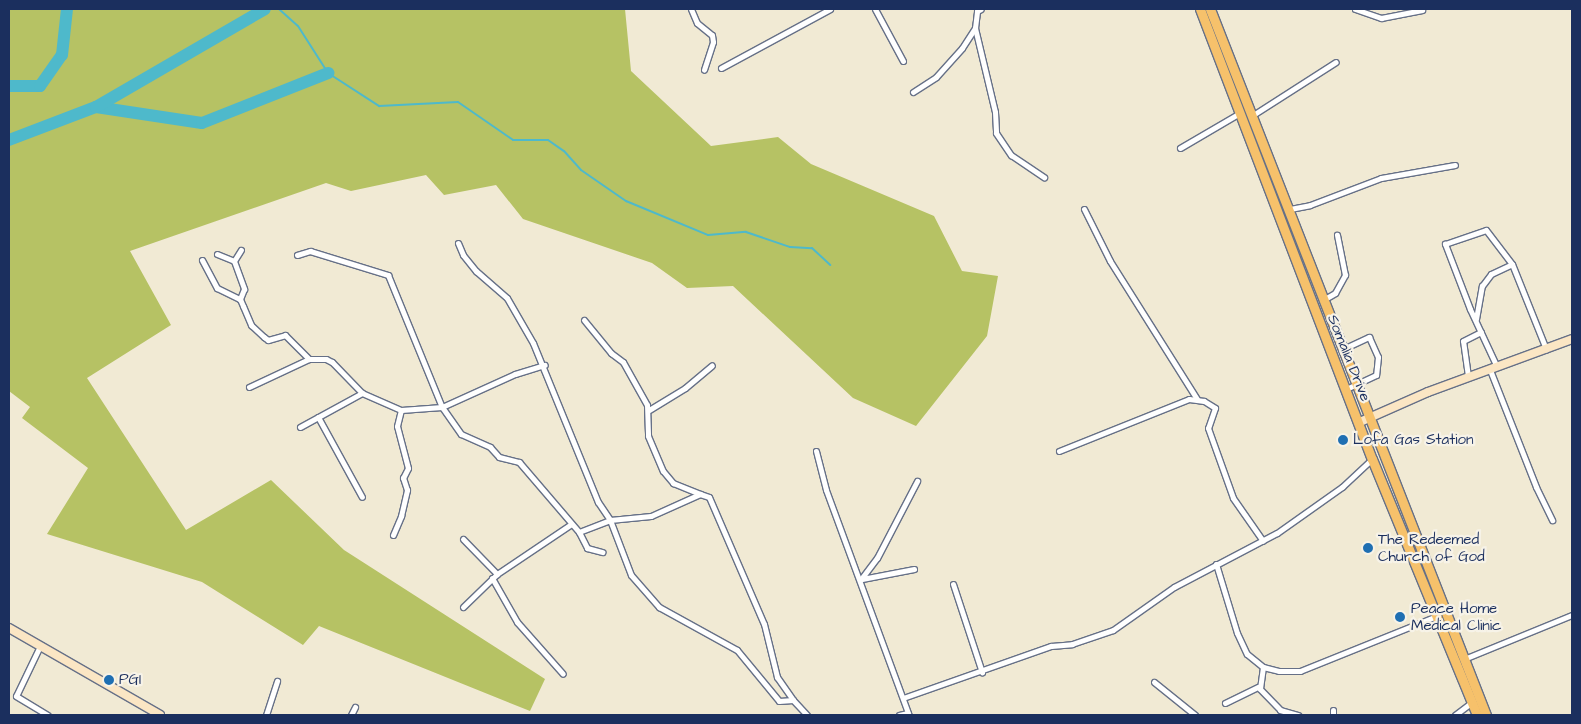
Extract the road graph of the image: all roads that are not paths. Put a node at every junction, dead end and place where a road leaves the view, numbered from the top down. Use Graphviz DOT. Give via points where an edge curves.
graph roads {
  1 [pos="691,9"];
  2 [pos="830,9"];
  3 [pos="875,9"];
  4 [pos="1200,9"];
  5 [pos="1210,9"];
  6 [pos="1355,9"];
  7 [pos="978,10"];
  8 [pos="1422,10"];
  9 [pos="975,28"];
  10 [pos="902,61"];
  11 [pos="1336,62"];
  12 [pos="721,68"];
  13 [pos="704,70"];
  14 [pos="913,92"];
  15 [pos="1241,113"];
  16 [pos="1253,115"];
  17 [pos="1180,148"];
  18 [pos="1455,164"];
  19 [pos="1044,177"];
  20 [pos="1084,209"];
  21 [pos="1290,209"];
  22 [pos="1337,235"];
  23 [pos="458,243"];
  24 [pos="241,250"];
  25 [pos="217,254"];
  26 [pos="297,255"];
  27 [pos="202,260"];
  28 [pos="234,261"];
  29 [pos="1512,264"];
  30 [pos="240,299"];
  31 [pos="1323,300"];
  32 [pos="584,320"];
  33 [pos="1475,322"];
  34 [pos="1481,332"];
  35 [pos="1572,339"];
  36 [pos="1546,349"];
  37 [pos="1342,350"];
  38 [pos="310,359"];
  39 [pos="544,365"];
  40 [pos="712,365"];
  41 [pos="1494,368"];
  42 [pos="1468,376"];
  43 [pos="1356,385"];
  44 [pos="249,387"];
  45 [pos="1346,389"];
  46 [pos="362,393"];
  47 [pos="1197,399"];
  48 [pos="442,407"];
  49 [pos="401,410"];
  50 [pos="649,410"];
  51 [pos="318,417"];
  52 [pos="1371,418"];
  53 [pos="1360,422"];
  54 [pos="300,427"];
  55 [pos="816,451"];
  56 [pos="1059,451"];
  57 [pos="1372,459"];
  58 [pos="917,481"];
  59 [pos="700,494"];
  60 [pos="362,497"];
  61 [pos="610,520"];
  62 [pos="1552,520"];
  63 [pos="570,525"];
  64 [pos="579,532"];
  65 [pos="392,535"];
  66 [pos="463,540"];
  67 [pos="1263,541"];
  68 [pos="602,552"];
  69 [pos="1216,564"];
  70 [pos="914,569"];
  71 [pos="495,576"];
  72 [pos="861,580"];
  73 [pos="953,584"];
  74 [pos="463,607"];
  75 [pos="1572,614"];
  76 [pos="1437,616"];
  77 [pos="9,628"];
  78 [pos="40,646"];
  79 [pos="1460,660"];
  80 [pos="1263,666"];
  81 [pos="982,672"];
  82 [pos="563,674"];
  83 [pos="277,681"];
  84 [pos="1154,682"];
  85 [pos="1258,687"];
  86 [pos="903,698"];
  87 [pos="794,700"];
  88 [pos="1472,702"];
  89 [pos="1225,704"];
  90 [pos="355,707"];
  91 [pos="909,714"];
  92 [pos="48,715"];
  93 [pos="160,715"];
  94 [pos="266,715"];
  95 [pos="351,715"];
  96 [pos="807,715"];
  97 [pos="899,715"];
  98 [pos="1195,715"];
  99 [pos="1298,715"];
  100 [pos="1455,715"];
  101 [pos="1477,715"];
  102 [pos="1486,715"];
  1 -- 13 [label="street" via="697,23 712,35 713,42"];
  2 -- 12 [label="street"];
  3 -- 10 [label="street"];
  4 -- 15 [label="main road, Somalia Drive"];
  5 -- 16 [label="main road, Somalia Drive"];
  6 -- 8 [label="street" via="1381,18"];
  7 -- 9 [label="street"];
  9 -- 14 [label="street" via="936,77"];
  9 -- 19 [label="street" via="995,112 996,133 1011,156"];
  11 -- 16 [label="street"];
  15 -- 17 [label="street"];
  15 -- 45 [label="main road, Somalia Drive"];
  16 -- 21 [label="main road, Somalia Drive"];
  18 -- 21 [label="street" via="1381,178 1310,205"];
  20 -- 47 [label="street" via="1110,261"];
  21 -- 31 [label="main road, Somalia Drive"];
  22 -- 31 [label="street" via="1345,275 1335,293"];
  23 -- 39 [label="street" via="476,271 507,298"];
  24 -- 28 [label="street"];
  25 -- 28 [label="street"];
  26 -- 48 [label="street" via="310,251 388,275"];
  27 -- 30 [label="street" via="217,288"];
  28 -- 30 [label="street" via="244,289"];
  29 -- 33 [label="street" via="1492,274 1482,286"];
  29 -- 33 [label="street" via="1486,230 1445,244"];
  29 -- 36 [label="street"];
  30 -- 38 [label="street" via="251,325 264,337 268,340 284,335"];
  31 -- 37 [label="main road, Somalia Drive"];
  32 -- 50 [label="street" via="622,362"];
  33 -- 34 [label="street"];
  34 -- 41 [label="street"];
  34 -- 42 [label="street" via="1463,341"];
  35 -- 36 [label="street"];
  36 -- 41 [label="street"];
  37 -- 43 [label="main road, Somalia Drive"];
  37 -- 43 [label="street" via="1369,337 1378,357 1376,375"];
  38 -- 44 [label="street"];
  38 -- 46 [label="street" via="326,358"];
  39 -- 48 [label="street" via="515,374"];
  39 -- 61 [label="street" via="598,502"];
  40 -- 50 [label="street" via="685,388"];
  41 -- 42 [label="street"];
  41 -- 62 [label="street" via="1536,487"];
  42 -- 52 [label="street"];
  43 -- 45 [label="street"];
  43 -- 52 [label="main road, Somalia Drive"];
  45 -- 53 [label="main road, Somalia Drive"];
  46 -- 49 [label="street"];
  46 -- 51 [label="street"];
  47 -- 56 [label="street" via="1189,399"];
  47 -- 67 [label="street" via="1215,408 1208,428 1224,477 1237,505"];
  48 -- 49 [label="street"];
  48 -- 63 [label="street" via="460,434 490,447 499,457 512,458 522,465"];
  49 -- 65 [label="street" via="397,426 408,468 403,478 407,490 402,516"];
  50 -- 59 [label="street" via="648,436 663,471 673,483"];
  51 -- 54 [label="street"];
  51 -- 60 [label="street"];
  52 -- 53 [label="street"];
  52 -- 79 [label="main road, Somalia Drive"];
  53 -- 57 [label="main road, Somalia Drive"];
  55 -- 72 [label="street" via="826,490"];
  57 -- 67 [label="street" via="1342,487"];
  57 -- 76 [label="main road, Somalia Drive"];
  58 -- 72 [label="street" via="877,558"];
  59 -- 61 [label="street" via="651,516"];
  59 -- 87 [label="street" via="706,495 713,504 764,624 778,676"];
  61 -- 64 [label="street"];
  61 -- 87 [label="street" via="631,575 658,606 737,650 779,701"];
  63 -- 64 [label="street"];
  63 -- 71 [label="street"];
  64 -- 68 [label="street" via="587,548"];
  66 -- 71 [label="street"];
  67 -- 69 [label="street"];
  69 -- 80 [label="street" via="1237,634 1247,654"];
  69 -- 81 [label="street" via="1174,587 1113,630 1086,640 1051,646"];
  70 -- 72 [label="street"];
  71 -- 74 [label="street"];
  71 -- 82 [label="street" via="517,622"];
  72 -- 86 [label="street"];
  73 -- 81 [label="street"];
  75 -- 79 [label="street"];
  76 -- 79 [label="main road, Somalia Drive"];
  76 -- 80 [label="street" via="1300,671"];
  77 -- 78 [label="street"];
  78 -- 92 [label="street" via="16,696"];
  78 -- 93 [label="street"];
  79 -- 88 [label="main road, Somalia Drive"];
  79 -- 102 [label="main road, Somalia Drive"];
  80 -- 85 [label="street"];
  81 -- 86 [label="street"];
  83 -- 94 [label="street"];
  84 -- 98 [label="street"];
  85 -- 89 [label="street"];
  85 -- 99 [label="street" via="1270,703"];
  86 -- 91 [label="street"];
  87 -- 96 [label="street"];
  88 -- 100 [label="street"];
  88 -- 101 [label="main road, Somalia Drive"];
  90 -- 95 [label="street"];
  91 -- 97 [label="street"];
}
